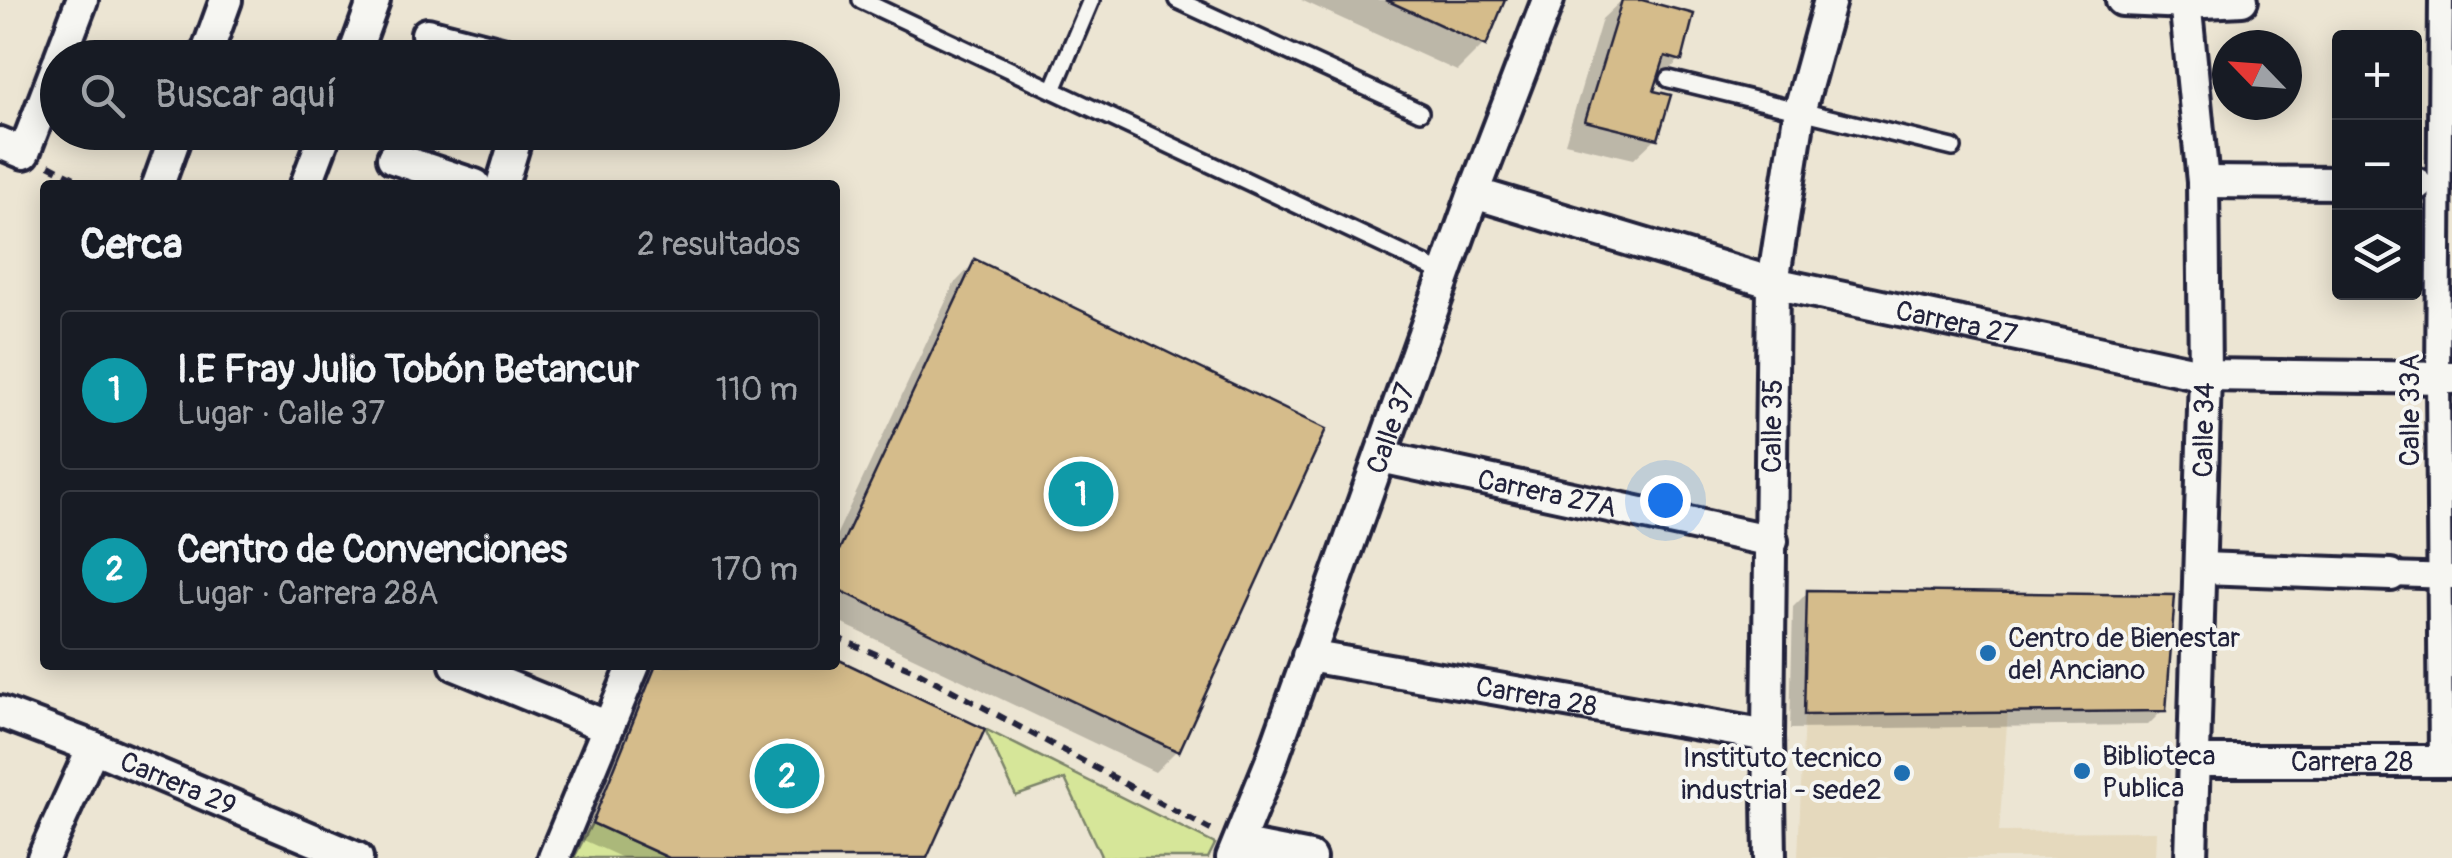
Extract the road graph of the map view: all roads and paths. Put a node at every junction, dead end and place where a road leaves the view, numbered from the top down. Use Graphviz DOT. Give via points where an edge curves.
graph roads {
  1 [pos="82,0"];
  2 [pos="226,0"];
  3 [pos="374,0"];
  4 [pos="862,0"];
  5 [pos="1091,0"];
  6 [pos="1177,0"];
  7 [pos="1548,0"];
  8 [pos="1830,0"];
  9 [pos="2122,0"];
  10 [pos="2242,0"];
  11 [pos="2442,0"];
  12 [pos="2185,1"];
  13 [pos="427,34"];
  14 [pos="67,40"];
  15 [pos="212,40"];
  16 [pos="360,40"];
  17 [pos="450,40"];
  18 [pos="1669,79"];
  19 [pos="1053,90"];
  20 [pos="40,96"];
  21 [pos="1800,109"];
  22 [pos="1420,112"];
  23 [pos="12,148"];
  24 [pos="1953,148"];
  25 [pos="171,150"];
  26 [pos="319,150"];
  27 [pos="513,150"];
  28 [pos="393,158"];
  29 [pos="160,180"];
  30 [pos="308,180"];
  31 [pos="460,180"];
  32 [pos="504,180"];
  33 [pos="2204,182"];
  34 [pos="2332,183"];
  35 [pos="2431,184"];
  36 [pos="1474,193"];
  37 [pos="1445,274"];
  38 [pos="1773,283"];
  39 [pos="2205,375"];
  40 [pos="2445,378"];
  41 [pos="1380,457"];
  42 [pos="1772,541"];
  43 [pos="2200,568"];
  44 [pos="2391,575"];
  45 [pos="2446,577"];
  46 [pos="840,639"];
  47 [pos="1308,656"];
  48 [pos="468,670"];
  49 [pos="632,670"];
  50 [pos="0,712"];
  51 [pos="608,727"];
  52 [pos="1768,736"];
  53 [pos="93,748"];
  54 [pos="2192,760"];
  55 [pos="2446,761"];
  56 [pos="1236,851"];
  57 [pos="44,858"];
  58 [pos="357,858"];
  59 [pos="554,858"];
  60 [pos="1310,858"];
  61 [pos="1770,858"];
  62 [pos="2191,858"];
  1 -- 14 [label="street"];
  2 -- 15 [label="street"];
  3 -- 16 [label="street"];
  4 -- 19 [label="lane"];
  5 -- 19 [label="lane"];
  6 -- 22 [label="lane"];
  7 -- 36 [label="street, Calle 37"];
  8 -- 21 [label="street, Calle 35"];
  9 -- 12 [label="street"];
  10 -- 12 [label="street"];
  11 -- 35 [label="street, Calle 33A"];
  12 -- 33 [label="street, Calle 34"];
  13 -- 17 [label="street"];
  18 -- 21 [label="lane"];
  19 -- 37 [label="lane"];
  20 -- 23 [label="street"];
  21 -- 24 [label="lane"];
  21 -- 38 [label="street, Calle 35"];
  25 -- 29 [label="street"];
  26 -- 30 [label="street"];
  27 -- 32 [label="street"];
  28 -- 31 [label="street"];
  33 -- 34 [label="street"];
  33 -- 39 [label="street, Calle 34"];
  35 -- 40 [label="street, Calle 33A"];
  36 -- 37 [label="street, Calle 37"];
  36 -- 38 [label="street, Carrera 27"];
  37 -- 41 [label="street, Calle 37"];
  38 -- 39 [label="street, Carrera 27"];
  38 -- 42 [label="street, Calle 35"];
  39 -- 40 [label="street, Carrera 27"];
  39 -- 43 [label="street, Calle 34"];
  40 -- 45 [label="street, Calle 33A"];
  41 -- 42 [label="street, Carrera 27A"];
  41 -- 47 [label="street, Calle 37"];
  42 -- 52 [label="street, Calle 35"];
  43 -- 44 [label="street"];
  43 -- 54 [label="street, Calle 34"];
  44 -- 45 [label="street"];
  45 -- 55 [label="street, Calle 33A"];
  46 -- 56 [label="path" via="914,670"];
  47 -- 52 [label="street, Carrera 28"];
  47 -- 56 [label="street, Calle 37"];
  48 -- 51 [label="street"];
  49 -- 51 [label="street"];
  50 -- 53 [label="street, Carrera 29"];
  51 -- 59 [label="street"];
  52 -- 61 [label="street, Calle 35"];
  53 -- 57 [label="street"];
  53 -- 58 [label="street, Carrera 29"];
  54 -- 55 [label="street, Carrera 28"];
  54 -- 62 [label="street, Calle 34"];
  56 -- 60 [label="street"];
}
